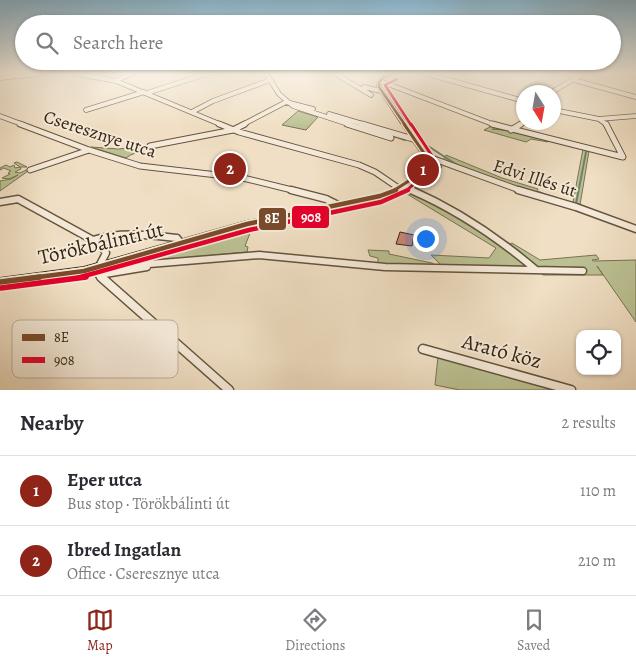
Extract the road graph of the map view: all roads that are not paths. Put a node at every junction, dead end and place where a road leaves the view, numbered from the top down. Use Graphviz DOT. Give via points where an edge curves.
graph roads {
  1 [pos="240,91"];
  2 [pos="278,91"];
  3 [pos="366,91"];
  4 [pos="381,91"];
  5 [pos="409,91"];
  6 [pos="483,91"];
  7 [pos="615,91"];
  8 [pos="146,92"];
  9 [pos="372,95"];
  10 [pos="636,97"];
  11 [pos="516,99"];
  12 [pos="286,102"];
  13 [pos="86,110"];
  14 [pos="561,111"];
  15 [pos="192,112"];
  16 [pos="0,116"];
  17 [pos="636,116"];
  18 [pos="599,119"];
  19 [pos="344,120"];
  20 [pos="516,127"];
  21 [pos="233,130"];
  22 [pos="510,131"];
  23 [pos="391,138"];
  24 [pos="413,139"];
  25 [pos="150,146"];
  26 [pos="89,150"];
  27 [pos="426,156"];
  28 [pos="30,170"];
  29 [pos="402,188"];
  30 [pos="0,202"];
  31 [pos="338,205"];
  32 [pos="636,229"];
  33 [pos="93,240"];
  34 [pos="181,243"];
  35 [pos="535,269"];
  36 [pos="583,271"];
  37 [pos="102,274"];
  38 [pos="0,282"];
  39 [pos="152,320"];
  40 [pos="178,343"];
  41 [pos="423,349"];
  42 [pos="229,390"];
  43 [pos="572,390"];
  1 -- 15 [label="street"];
  2 -- 12 [label="street"];
  3 -- 9 [label="street"];
  4 -- 24 [label="street"];
  5 -- 22 [label="street"];
  6 -- 11 [label="street"];
  7 -- 10 [label="street"];
  8 -- 13 [label="street"];
  8 -- 15 [label="street"];
  12 -- 19 [label="street"];
  12 -- 21 [label="street"];
  14 -- 18 [label="street"];
  15 -- 21 [label="street"];
  16 -- 26 [label="street, Cseresznye utca"];
  17 -- 18 [label="street"];
  18 -- 22 [label="street" via="606,124 623,157"];
  19 -- 23 [label="street"];
  19 -- 24 [label="street"];
  20 -- 22 [label="street"];
  21 -- 25 [label="street"];
  21 -- 29 [label="street" via="359,164"];
  24 -- 27 [label="street"];
  26 -- 28 [label="street"];
  26 -- 31 [label="street, Cseresznye utca" via="154,169 249,179"];
  27 -- 29 [label="street" via="425,162"];
  27 -- 32 [label="street, Edvi Illés út" via="510,188"];
  29 -- 31 [label="street, Törökbálinti út"];
  29 -- 35 [label="street" via="439,203 485,230"];
  30 -- 33 [label="street" via="18,199"];
  31 -- 34 [label="street, Törökbálinti út" via="260,221"];
  33 -- 34 [label="street, Törökbálinti út" via="130,233 177,238"];
  33 -- 37 [label="street" via="106,250"];
  34 -- 37 [label="street, Törökbálinti út"];
  35 -- 36 [label="street"];
  35 -- 37 [label="street" via="379,266 259,255"];
  37 -- 38 [label="street, Törökbálinti út" via="70,274"];
  37 -- 39 [label="street"];
  40 -- 42 [label="street"];
  41 -- 43 [label="street, Arató köz"];
}
